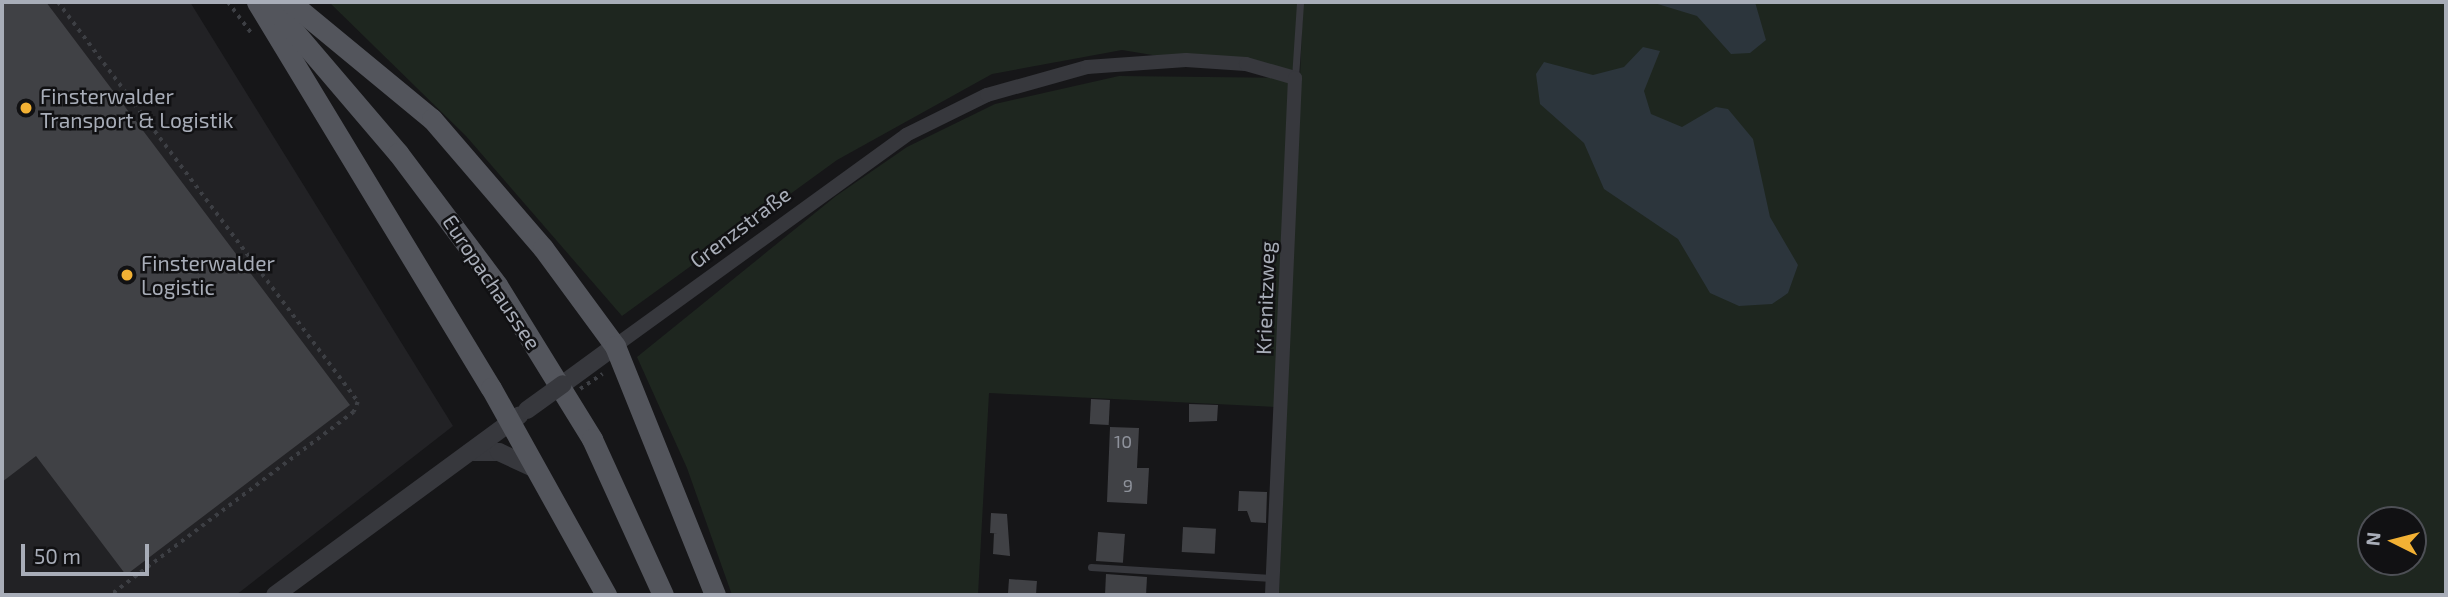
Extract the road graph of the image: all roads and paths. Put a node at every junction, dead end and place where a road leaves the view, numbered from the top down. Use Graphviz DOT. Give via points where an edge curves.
graph roads {
  1 [pos="58,2"];
  2 [pos="257,2"];
  3 [pos="269,2"];
  4 [pos="290,2"];
  5 [pos="1300,2"];
  6 [pos="1296,78"];
  7 [pos="615,346"];
  8 [pos="519,416"];
  9 [pos="470,452"];
  10 [pos="535,469"];
  11 [pos="1091,567"];
  12 [pos="1273,578"];
  13 [pos="111,595"];
  14 [pos="275,595"];
  15 [pos="606,595"];
  16 [pos="663,595"];
  17 [pos="715,595"];
  18 [pos="1272,595"];
  1 -- 13 [label="path" via="358,402 354,412"];
  2 -- 8 [label="main road"];
  3 -- 16 [label="main road, Europachaussee" via="398,153 497,285 592,439"];
  4 -- 7 [label="main road" via="432,120 543,248"];
  5 -- 6 [label="lane, Krienitzweg"];
  6 -- 7 [label="street, Grenzstraße" via="1246,64 1186,60 1087,66 987,95 906,135"];
  6 -- 12 [label="street, Krienitzweg"];
  7 -- 8 [label="street, Grenzstraße, bridge"];
  7 -- 17 [label="main road"];
  8 -- 9 [label="street, Grenzstraße"];
  8 -- 10 [label="main road"];
  9 -- 10 [label="street" via="499,452"];
  9 -- 14 [label="street, Grenzstraße"];
  10 -- 15 [label="main road"];
  11 -- 12 [label="lane"];
  12 -- 18 [label="street, Krienitzweg"];
}
